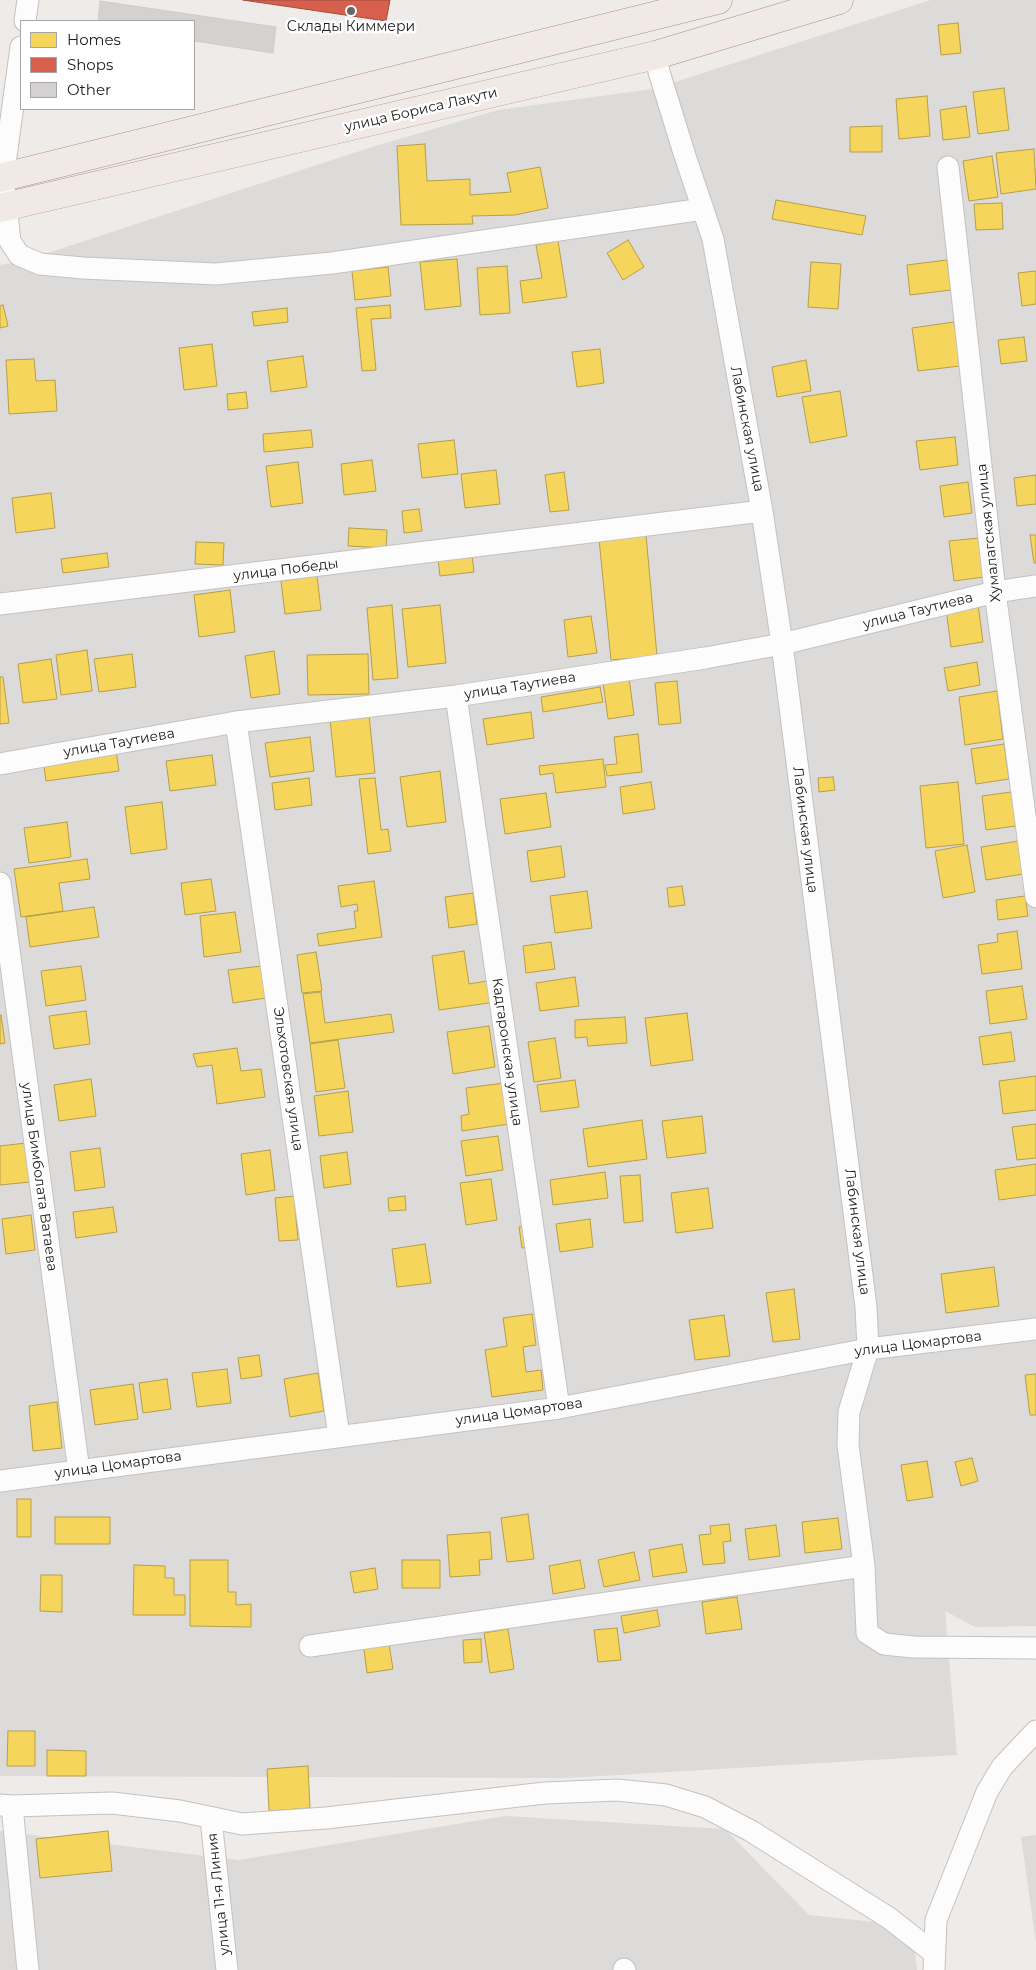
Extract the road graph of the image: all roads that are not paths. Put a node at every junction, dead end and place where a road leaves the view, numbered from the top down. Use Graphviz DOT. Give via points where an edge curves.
graph roads {
  1 [pos="28,0"];
  2 [pos="718,0"];
  3 [pos="839,0"];
  4 [pos="25,20"];
  5 [pos="20,54"];
  6 [pos="656,55"];
  7 [pos="948,167"];
  8 [pos="2,178"];
  9 [pos="3,207"];
  10 [pos="703,209"];
  11 [pos="762,512"];
  12 [pos="1036,586"];
  13 [pos="995,592"];
  14 [pos="0,604"];
  15 [pos="782,644"];
  16 [pos="456,696"];
  17 [pos="236,722"];
  18 [pos="0,764"];
  19 [pos="0,883"];
  20 [pos="1036,897"];
  21 [pos="1036,1329"];
  22 [pos="868,1349"];
  23 [pos="559,1408"];
  24 [pos="339,1436"];
  25 [pos="79,1470"];
  26 [pos="0,1481"];
  27 [pos="864,1566"];
  28 [pos="310,1646"];
  29 [pos="1036,1648"];
  30 [pos="1036,1731"];
  31 [pos="6,1806"];
  32 [pos="211,1819"];
  33 [pos="934,1961"];
  34 [pos="28,1970"];
  35 [pos="227,1970"];
  1 -- 4 [label="street"];
  2 -- 8 [label="main road"];
  3 -- 6 [label="main road, улица Бориса Лакути"];
  5 -- 8 [label="street"];
  6 -- 9 [label="main road, улица Бориса Лакути"];
  6 -- 10 [label="street, Лабинская улица"];
  7 -- 13 [label="street, Хумалагская улица"];
  8 -- 9 [label="street"];
  9 -- 10 [label="street" via="10,241 19,255 40,264 216,274 332,264"];
  10 -- 11 [label="street, Лабинская улица" via="713,239"];
  11 -- 14 [label="street, улица Победы"];
  11 -- 15 [label="street, Лабинская улица"];
  12 -- 13 [label="street, улица Таутиева"];
  13 -- 15 [label="street, улица Таутиева"];
  13 -- 20 [label="street, Хумалагская улица"];
  15 -- 16 [label="street, улица Таутиева"];
  15 -- 22 [label="street, Лабинская улица" via="866,1307"];
  16 -- 17 [label="street, улица Таутиева"];
  16 -- 23 [label="street, Кадгаронская улица"];
  17 -- 18 [label="street, улица Таутиева"];
  17 -- 24 [label="street, Эльхотовская улица"];
  19 -- 25 [label="street, улица Бимболата Ватаева"];
  21 -- 22 [label="street, улица Цомартова"];
  22 -- 23 [label="street, улица Цомартова"];
  22 -- 27 [label="street, Лабинская улица" via="849,1412 848,1445"];
  23 -- 24 [label="street, улица Цомартова"];
  24 -- 25 [label="street, улица Цомартова"];
  25 -- 26 [label="street, улица Цомартова"];
  27 -- 28 [label="street"];
  27 -- 29 [label="street, Лабинская улица" via="867,1633 884,1644"];
  30 -- 33 [label="street" via="1002,1766 987,1792 936,1920"];
  31 -- 32 [label="street" via="112,1803 180,1811"];
  31 -- 34 [label="street"];
  32 -- 33 [label="street" via="242,1824 280,1822 545,1793 616,1790 666,1795 705,1807 751,1831 889,1918"];
  32 -- 35 [label="street, улица 11-я Линия"];
}
